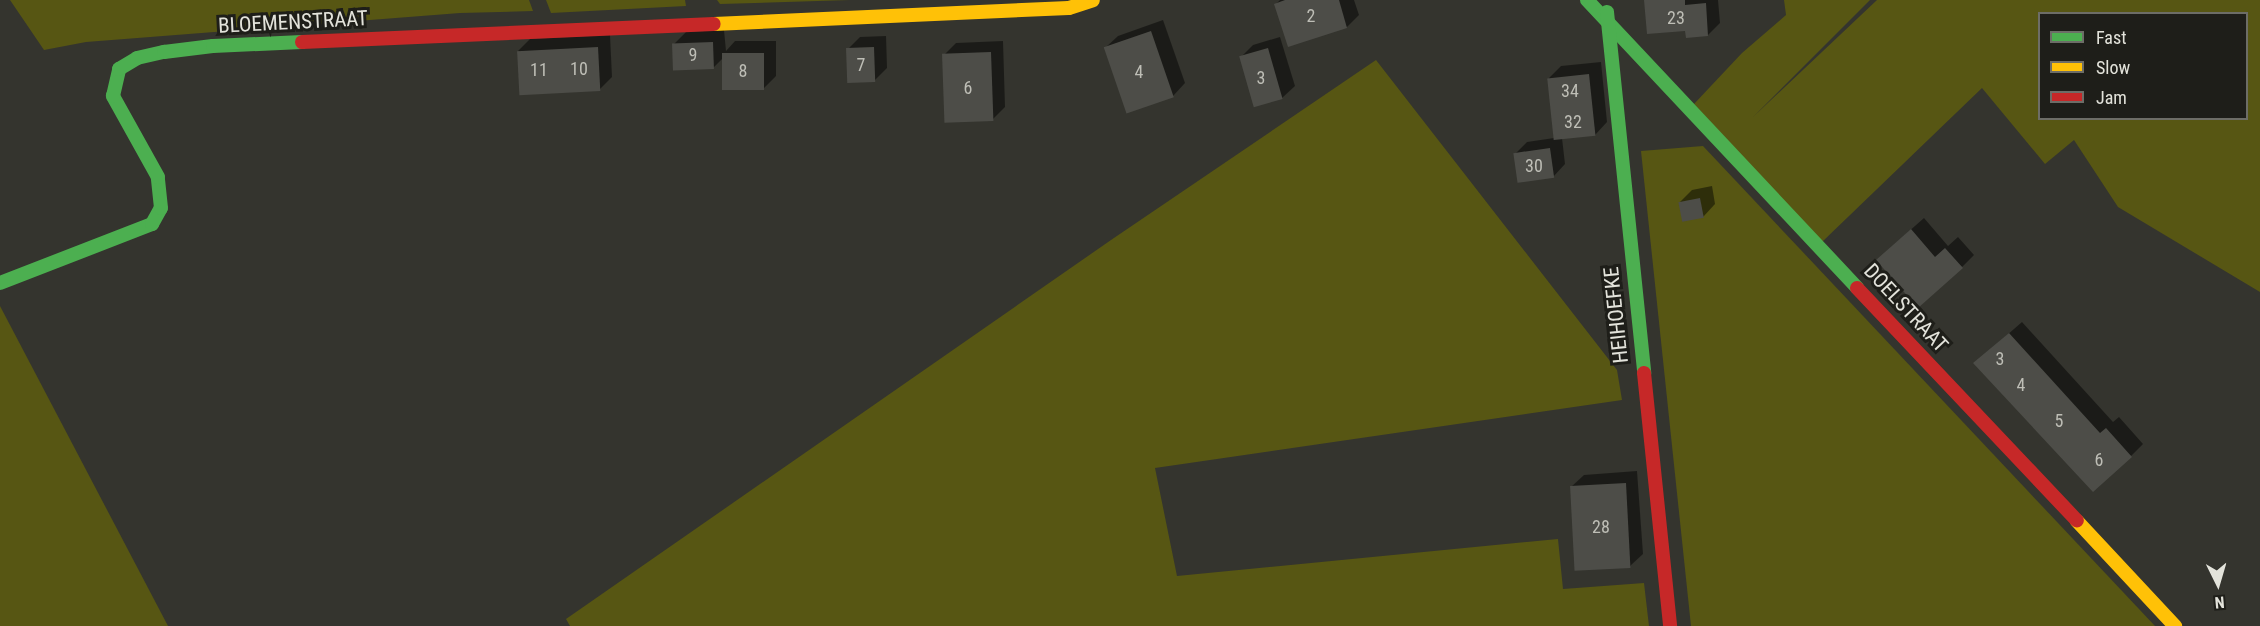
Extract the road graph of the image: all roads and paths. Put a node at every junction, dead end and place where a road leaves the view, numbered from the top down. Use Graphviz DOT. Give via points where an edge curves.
graph roads {
  1 [pos="1093,0"];
  2 [pos="1587,0"];
  3 [pos="1606,0"];
  4 [pos="1607,19"];
  5 [pos="0,283"];
  6 [pos="1670,626"];
  7 [pos="2175,626"];
  1 -- 5 [label="street, BLOEMENSTRAAT" via="1068,8 213,46 137,58 119,69 113,96 158,177 161,208 152,224"];
  2 -- 4 [label="street"];
  3 -- 4 [label="street, HEIHOEFKE"];
  4 -- 6 [label="street, HEIHOEFKE"];
  4 -- 7 [label="street, DOELSTRAAT"];
}
